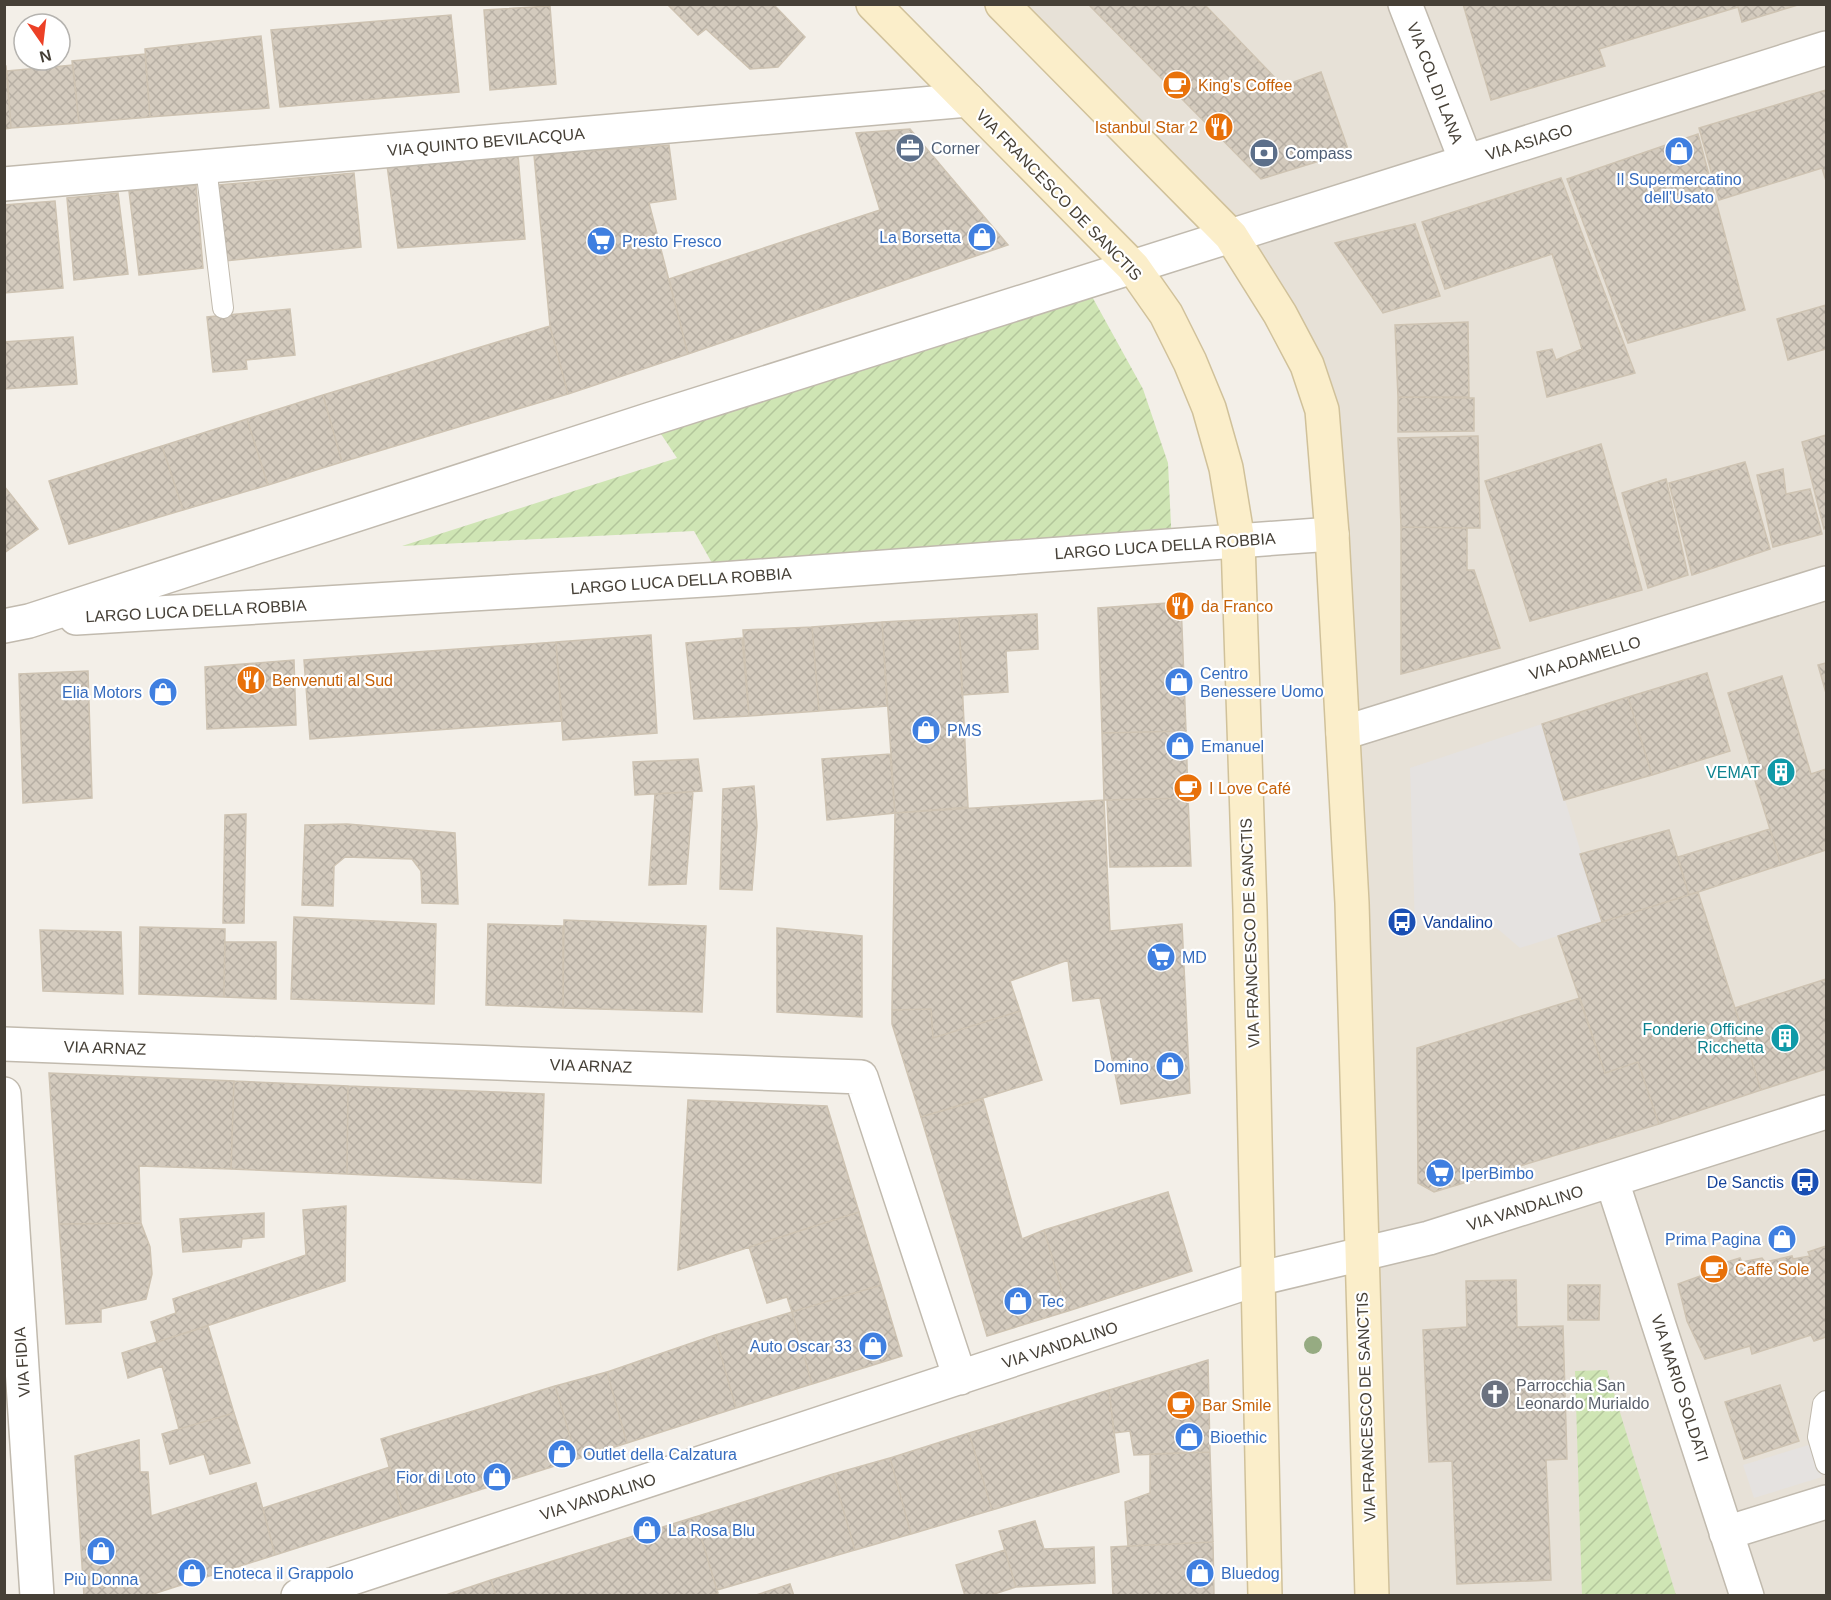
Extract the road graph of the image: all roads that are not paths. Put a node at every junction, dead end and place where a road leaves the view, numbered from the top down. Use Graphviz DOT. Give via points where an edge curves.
graph roads {
  1 [pos="873,4"];
  2 [pos="1002,4"];
  3 [pos="1405,4"];
  4 [pos="1827,48"];
  5 [pos="968,100"];
  6 [pos="1466,161"];
  7 [pos="206,167"];
  8 [pos="4,184"];
  9 [pos="1231,236"];
  10 [pos="1133,267"];
  11 [pos="223,308"];
  12 [pos="1332,534"];
  13 [pos="1238,541"];
  14 [pos="1827,583"];
  15 [pos="17,624"];
  16 [pos="1343,733"];
  17 [pos="4,1044"];
  18 [pos="4,1094"];
  19 [pos="1827,1112"];
  20 [pos="1612,1180"];
  21 [pos="1362,1254"];
  22 [pos="1257,1279"];
  23 [pos="960,1378"];
  24 [pos="1827,1401"];
  25 [pos="1827,1464"];
  26 [pos="1827,1502"];
  27 [pos="1726,1533"];
  28 [pos="37,1596"];
  29 [pos="298,1596"];
  30 [pos="1265,1596"];
  31 [pos="1372,1596"];
  32 [pos="1747,1596"];
  1 -- 5 [label="main road, VIA FRANCESCO DE SANCTIS"];
  2 -- 9 [label="main road, VIA FRANCESCO DE SANCTIS"];
  3 -- 6 [label="street, VIA COL DI LANA"];
  4 -- 6 [label="street, VIA ASIAGO"];
  5 -- 7 [label="street, VIA QUINTO BEVILACQUA"];
  5 -- 10 [label="main road, VIA FRANCESCO DE SANCTIS"];
  6 -- 9 [label="street, VIA ASIAGO"];
  7 -- 8 [label="street, VIA QUINTO BEVILACQUA"];
  7 -- 11 [label="lane"];
  9 -- 10 [label="street, LARGO LUCA DELLA ROBBIA"];
  9 -- 12 [label="main road, VIA FRANCESCO DE SANCTIS" via="1307,365 1322,410"];
  10 -- 13 [label="main road, VIA FRANCESCO DE SANCTIS" via="1166,314 1209,408 1226,468"];
  10 -- 15 [label="street, LARGO LUCA DELLA ROBBIA"];
  12 -- 13 [label="street, LARGO LUCA DELLA ROBBIA"];
  12 -- 16 [label="main road, VIA FRANCESCO DE SANCTIS"];
  13 -- 15 [label="street, LARGO LUCA DELLA ROBBIA"];
  13 -- 22 [label="main road, VIA FRANCESCO DE SANCTIS"];
  14 -- 16 [label="street, VIA ADAMELLO"];
  16 -- 21 [label="main road, VIA FRANCESCO DE SANCTIS" via="1353,903"];
  17 -- 23 [label="street, VIA ARNAZ" via="861,1077"];
  18 -- 28 [label="street, VIA FIDIA"];
  19 -- 20 [label="street, VIA VANDALINO"];
  20 -- 21 [label="street, VIA VANDALINO" via="1429,1238"];
  20 -- 27 [label="street, VIA MARIO SOLDATI"];
  21 -- 22 [label="street, VIA VANDALINO"];
  21 -- 31 [label="main road, VIA FRANCESCO DE SANCTIS"];
  22 -- 23 [label="street, VIA VANDALINO"];
  22 -- 30 [label="main road, VIA FRANCESCO DE SANCTIS"];
  23 -- 29 [label="street, VIA VANDALINO"];
  24 -- 25 [label="lane" via="1823,1404 1818,1437"];
  26 -- 27 [label="street"];
  27 -- 32 [label="street, VIA MARIO SOLDATI"];
}
